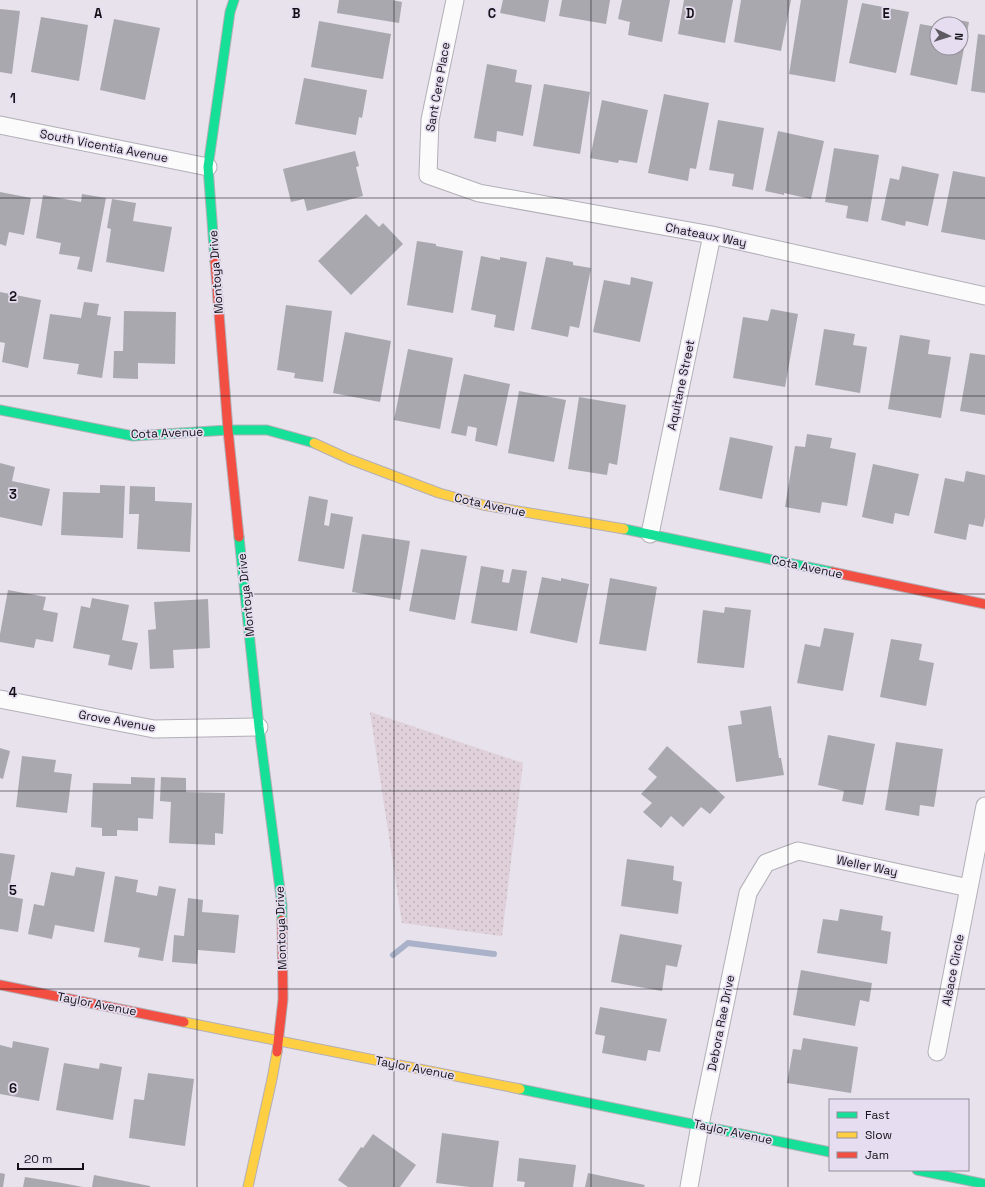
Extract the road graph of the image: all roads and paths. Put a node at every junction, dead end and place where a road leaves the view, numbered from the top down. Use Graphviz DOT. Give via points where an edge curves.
graph roads {
  1 [pos="234,0"];
  2 [pos="455,0"];
  3 [pos="0,125"];
  4 [pos="208,167"];
  5 [pos="428,175"];
  6 [pos="712,235"];
  7 [pos="985,296"];
  8 [pos="0,410"];
  9 [pos="228,430"];
  10 [pos="650,534"];
  11 [pos="985,604"];
  12 [pos="0,698"];
  13 [pos="259,728"];
  14 [pos="985,806"];
  15 [pos="766,863"];
  16 [pos="969,888"];
  17 [pos="0,985"];
  18 [pos="280,1040"];
  19 [pos="937,1052"];
  20 [pos="700,1125"];
  21 [pos="829,1152"];
  22 [pos="922,1171"];
  23 [pos="985,1184"];
  24 [pos="248,1187"];
  25 [pos="689,1187"];
  1 -- 4 [label="street, Montoya Drive" via="230,12"];
  2 -- 5 [label="street, Sant Cere Place" via="430,120"];
  3 -- 4 [label="street, South Vicentia Avenue"];
  4 -- 9 [label="street, Montoya Drive"];
  5 -- 6 [label="street, Chateaux Way" via="480,193"];
  6 -- 7 [label="street, Chateaux Way"];
  6 -- 10 [label="street, Aquitane Street"];
  8 -- 9 [label="street, Cota Avenue" via="133,436"];
  9 -- 10 [label="street, Cota Avenue" via="267,430 310,441 349,459 439,493 483,505"];
  9 -- 13 [label="street, Montoya Drive"];
  10 -- 11 [label="street, Cota Avenue"];
  12 -- 13 [label="street, Grove Avenue" via="154,729"];
  13 -- 18 [label="street, Montoya Drive" via="282,905 283,999"];
  14 -- 16 [label="street, Alsace Circle"];
  15 -- 16 [label="street, Weller Way" via="798,851"];
  15 -- 20 [label="street, Debora Rae Drive" via="748,893"];
  16 -- 19 [label="street, Alsace Circle"];
  17 -- 18 [label="street, Taylor Avenue"];
  18 -- 20 [label="street, Taylor Avenue"];
  18 -- 24 [label="street, Montoya Drive"];
  20 -- 21 [label="street, Taylor Avenue"];
  20 -- 25 [label="street, Debora Rae Drive"];
  22 -- 23 [label="street"];
}
